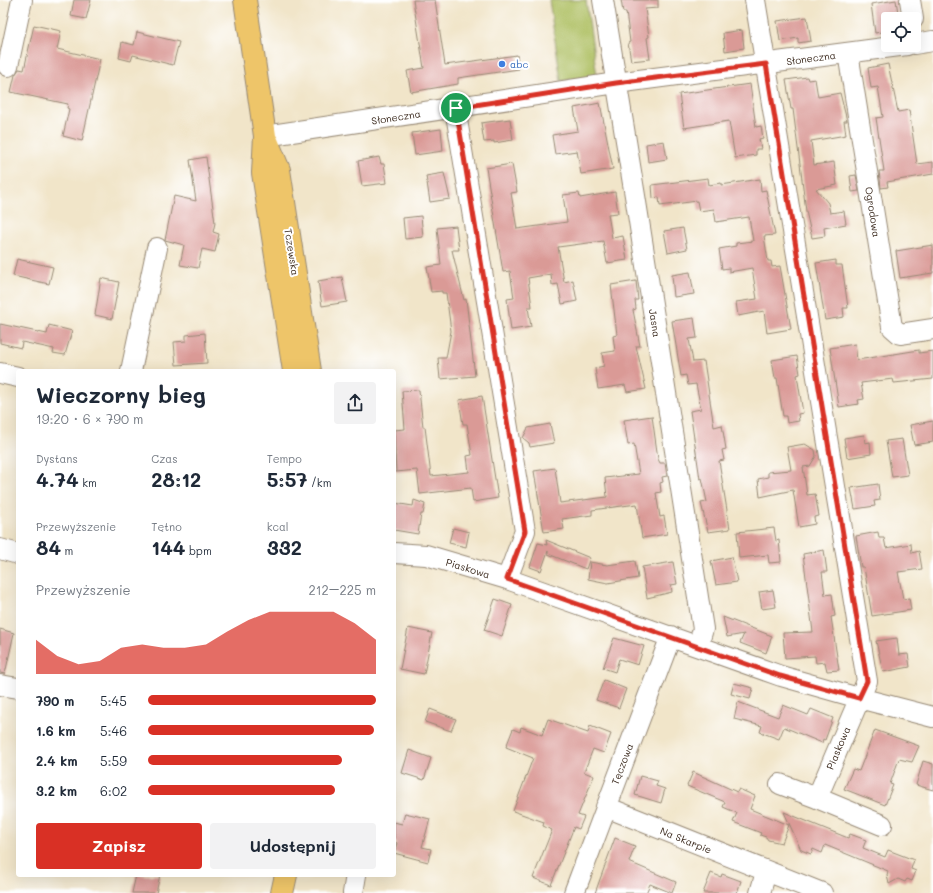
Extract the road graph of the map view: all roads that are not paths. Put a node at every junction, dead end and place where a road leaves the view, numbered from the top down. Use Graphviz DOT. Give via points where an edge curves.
graph roads {
  1 [pos="22,0"];
  2 [pos="245,0"];
  3 [pos="603,0"];
  4 [pos="756,0"];
  5 [pos="910,0"];
  6 [pos="912,12"];
  7 [pos="881,47"];
  8 [pos="848,53"];
  9 [pos="766,64"];
  10 [pos="8,66"];
  11 [pos="616,83"];
  12 [pos="456,108"];
  13 [pos="265,136"];
  14 [pos="157,248"];
  15 [pos="933,329"];
  16 [pos="131,369"];
  17 [pos="294,369"];
  18 [pos="310,369"];
  19 [pos="0,373"];
  20 [pos="16,377"];
  21 [pos="0,549"];
  22 [pos="16,553"];
  23 [pos="396,553"];
  24 [pos="507,579"];
  25 [pos="671,636"];
  26 [pos="698,646"];
  27 [pos="0,685"];
  28 [pos="16,688"];
  29 [pos="859,698"];
  30 [pos="933,717"];
  31 [pos="780,784"];
  32 [pos="817,798"];
  33 [pos="606,808"];
  34 [pos="882,825"];
  35 [pos="766,872"];
  36 [pos="286,877"];
  37 [pos="356,877"];
  38 [pos="282,893"];
  39 [pos="353,893"];
  40 [pos="574,893"];
  41 [pos="760,893"];
  42 [pos="822,893"];
  1 -- 10 [label="street"];
  2 -- 13 [label="main road, Tczewska"];
  3 -- 11 [label="street, Jasna"];
  4 -- 9 [label="street"];
  5 -- 6 [label="street"];
  7 -- 8 [label="street, Słoneczna"];
  8 -- 9 [label="street, Słoneczna"];
  8 -- 15 [label="street, Ogrodowa" via="892,327 900,334"];
  9 -- 11 [label="street, Słoneczna"];
  9 -- 29 [label="street" via="867,681"];
  11 -- 12 [label="street, Słoneczna"];
  11 -- 26 [label="street, Jasna" via="703,629"];
  12 -- 13 [label="street, Słoneczna"];
  12 -- 24 [label="street" via="525,531"];
  13 -- 17 [label="main road, Tczewska" via="263,173"];
  13 -- 18 [label="main road, Tczewska" via="279,170"];
  14 -- 16 [label="street"];
  19 -- 20 [label="street"];
  21 -- 22 [label="street"];
  23 -- 24 [label="street, Piaskowa" via="426,555"];
  24 -- 25 [label="street, Piaskowa"];
  25 -- 26 [label="street, Piaskowa"];
  25 -- 33 [label="street, Tęczowa"];
  26 -- 29 [label="street, Piaskowa" via="780,676"];
  27 -- 28 [label="street"];
  29 -- 30 [label="street, Piaskowa"];
  29 -- 32 [label="street, Piaskowa"];
  31 -- 32 [label="street"];
  32 -- 34 [label="street"];
  33 -- 35 [label="street, Na Skarpie"];
  33 -- 40 [label="street, Tęczowa"];
  35 -- 41 [label="street"];
  35 -- 42 [label="street, Na Skarpie"];
  36 -- 38 [label="main road"];
  37 -- 39 [label="street"];
}
